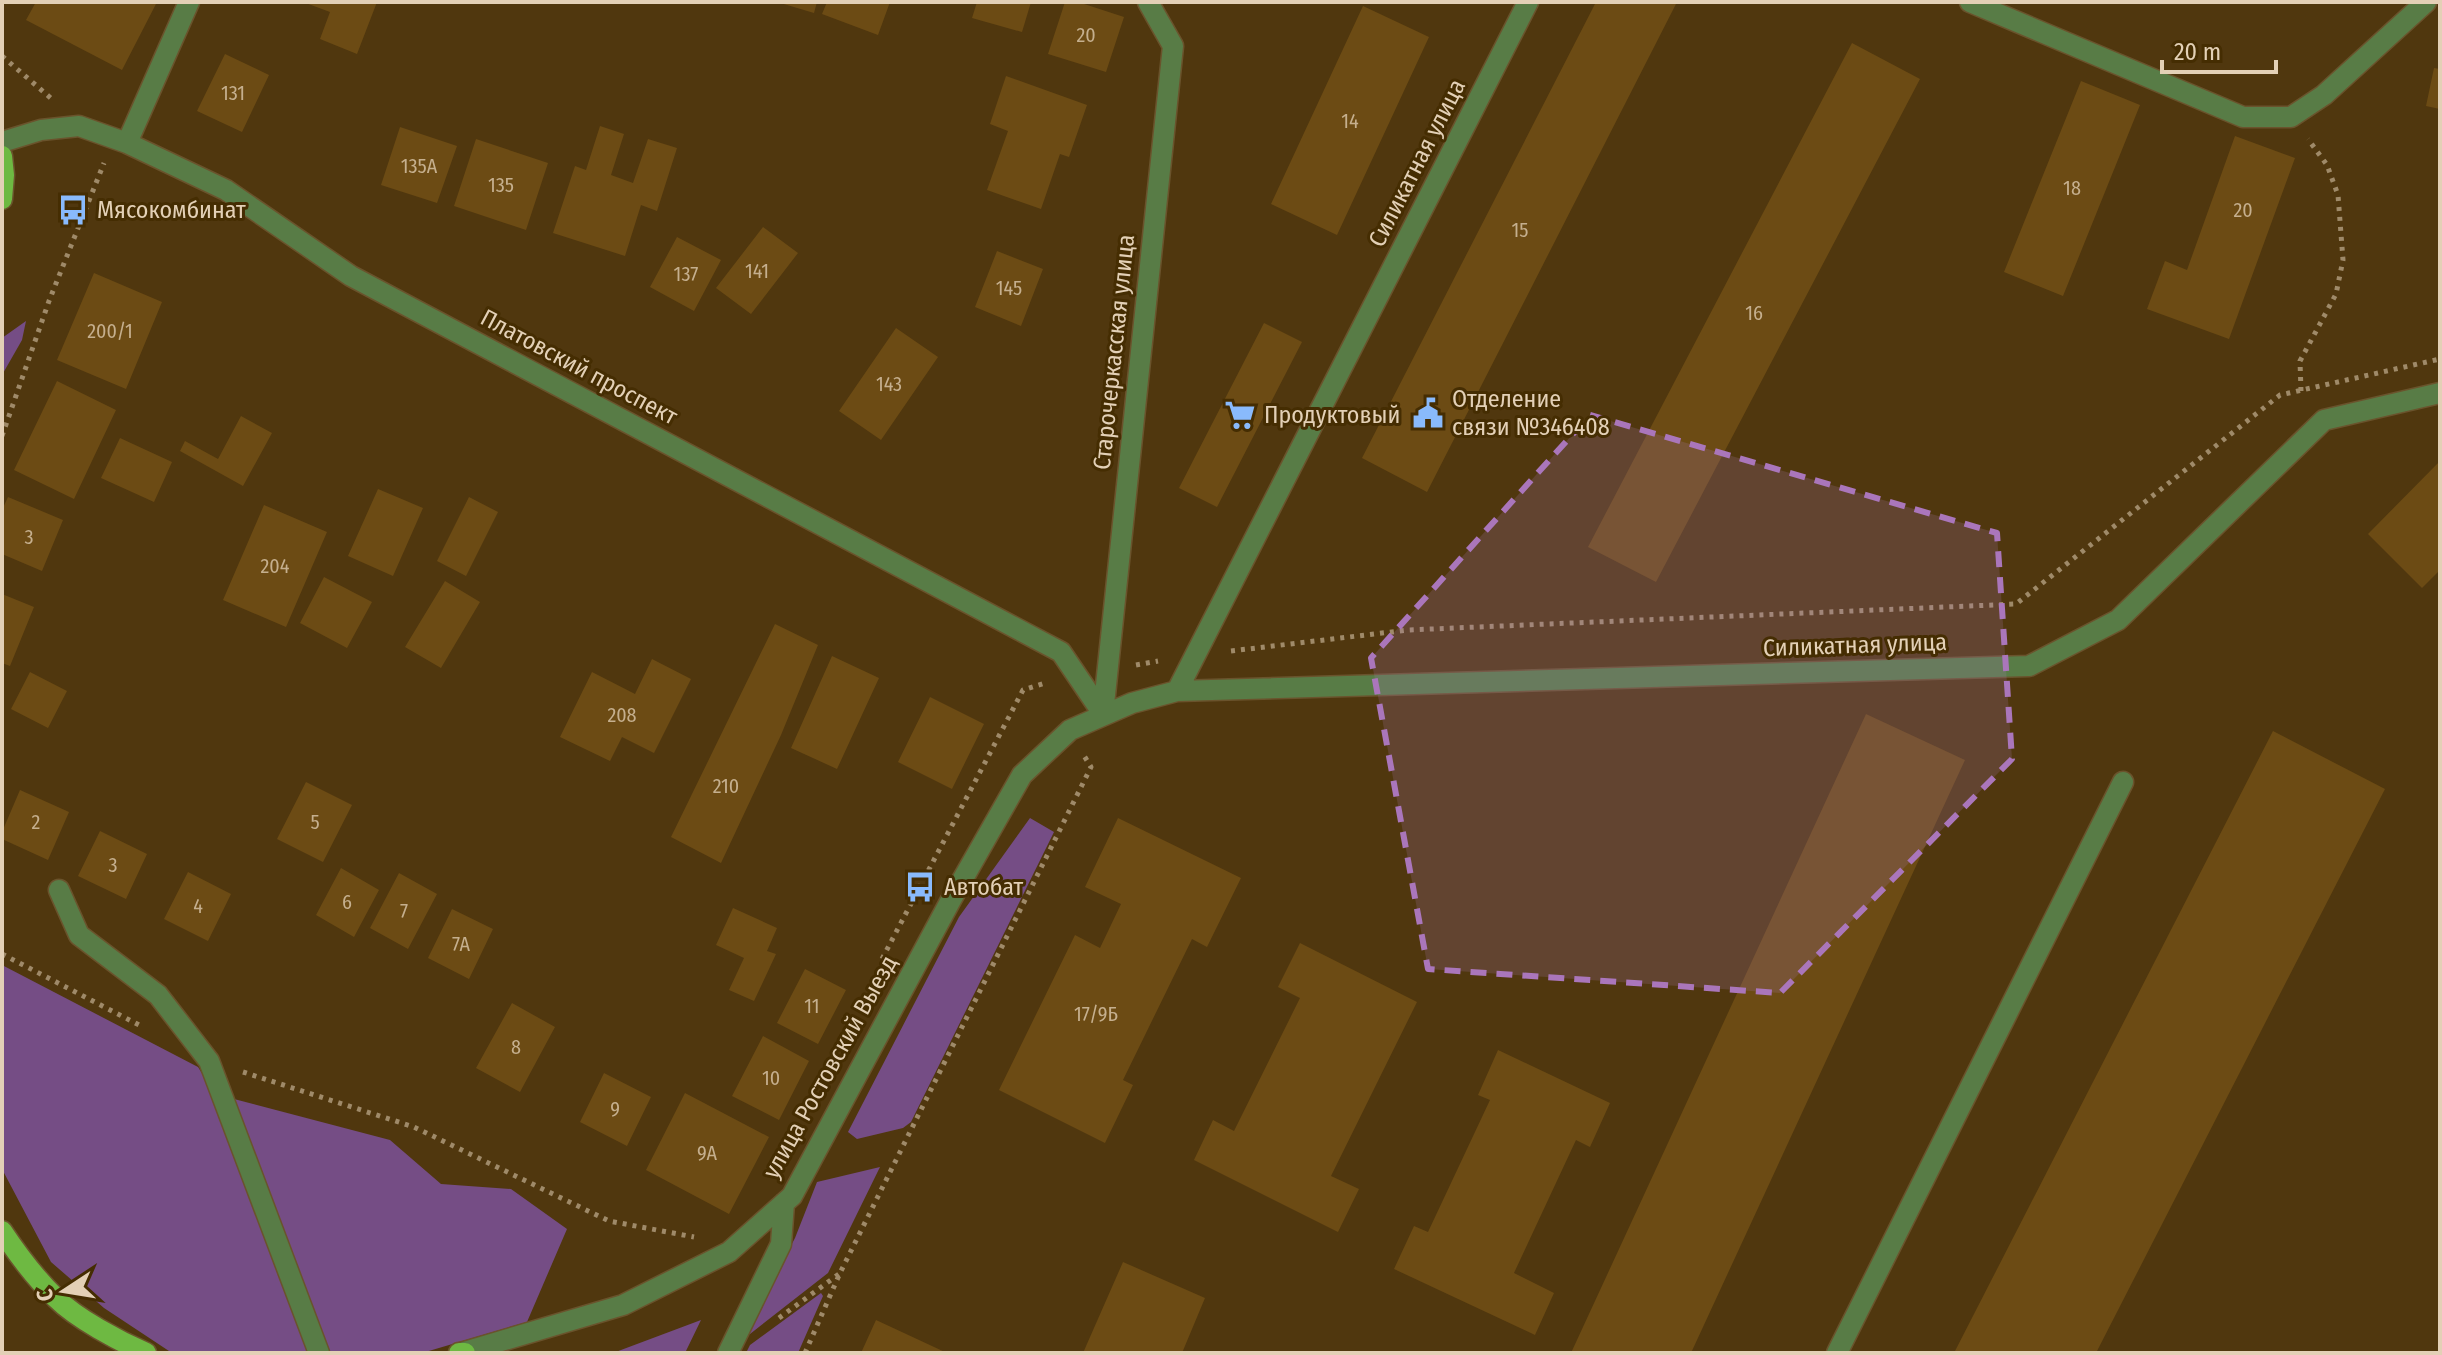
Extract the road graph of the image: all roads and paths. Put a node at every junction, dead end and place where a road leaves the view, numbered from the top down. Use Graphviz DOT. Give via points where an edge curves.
graph roads {
  1 [pos="189,2"];
  2 [pos="1148,2"];
  3 [pos="1528,2"];
  4 [pos="1970,2"];
  5 [pos="2426,2"];
  6 [pos="2,56"];
  7 [pos="2291,117"];
  8 [pos="79,126"];
  9 [pos="2,142"];
  10 [pos="127,143"];
  11 [pos="2,156"];
  12 [pos="2,199"];
  13 [pos="2440,359"];
  14 [pos="2300,390"];
  15 [pos="2440,393"];
  16 [pos="2324,420"];
  17 [pos="2,436"];
  18 [pos="1195,655"];
  19 [pos="1107,669"];
  20 [pos="1075,673"];
  21 [pos="1177,691"];
  22 [pos="1103,714"];
  23 [pos="1070,730"];
  24 [pos="2123,782"];
  25 [pos="59,890"];
  26 [pos="2,954"];
  27 [pos="876,971"];
  28 [pos="154,1032"];
  29 [pos="209,1061"];
  30 [pos="784,1203"];
  31 [pos="2,1231"];
  32 [pos="698,1237"];
  33 [pos="840,1273"];
  34 [pos="777,1319"];
  35 [pos="146,1353"];
  36 [pos="319,1353"];
  37 [pos="463,1353"];
  38 [pos="728,1353"];
  39 [pos="805,1353"];
  40 [pos="1837,1353"];
  1 -- 10 [label="street"];
  2 -- 19 [label="street, Старочеркасская улица" via="1173,46"];
  3 -- 18 [label="street, Силикатная улица"];
  4 -- 7 [label="street" via="2243,117"];
  5 -- 7 [label="street" via="2324,95"];
  6 -- 8 [label="path"];
  7 -- 14 [label="path" via="2327,165 2338,195 2343,260 2336,294 2300,361"];
  8 -- 9 [label="street, Платовский проспект"];
  8 -- 10 [label="street, Платовский проспект"];
  8 -- 17 [label="path" via="108,154"];
  10 -- 20 [label="street, Платовский проспект" via="226,190 351,276 1061,652"];
  11 -- 12 [label="main road"];
  13 -- 14 [label="path"];
  14 -- 16 [label="path"];
  14 -- 18 [label="path" via="2280,395 2016,604 1408,630"];
  15 -- 16 [label="street"];
  16 -- 21 [label="street, Силикатная улица" via="2118,620 2029,666"];
  18 -- 19 [label="path"];
  18 -- 21 [label="street, Силикатная улица"];
  19 -- 22 [label="street, Старочеркасская улица"];
  20 -- 22 [label="street, Платовский проспект"];
  20 -- 27 [label="path" via="1023,690"];
  21 -- 22 [label="street, Силикатная улица"];
  22 -- 23 [label="street, улица Ростовский Выезд"];
  23 -- 30 [label="street, улица Ростовский Выезд" via="1022,775"];
  23 -- 33 [label="path" via="1091,767"];
  24 -- 40 [label="street"];
  25 -- 29 [label="street" via="79,935 158,995"];
  26 -- 28 [label="path"];
  29 -- 32 [label="path" via="414,1127 609,1221"];
  29 -- 36 [label="street"];
  30 -- 37 [label="street, улица Ростовский Выезд" via="729,1252 623,1305"];
  30 -- 38 [label="street" via="781,1244"];
  31 -- 35 [label="main road" via="58,1301"];
  33 -- 34 [label="path"];
  33 -- 39 [label="path"];
}
